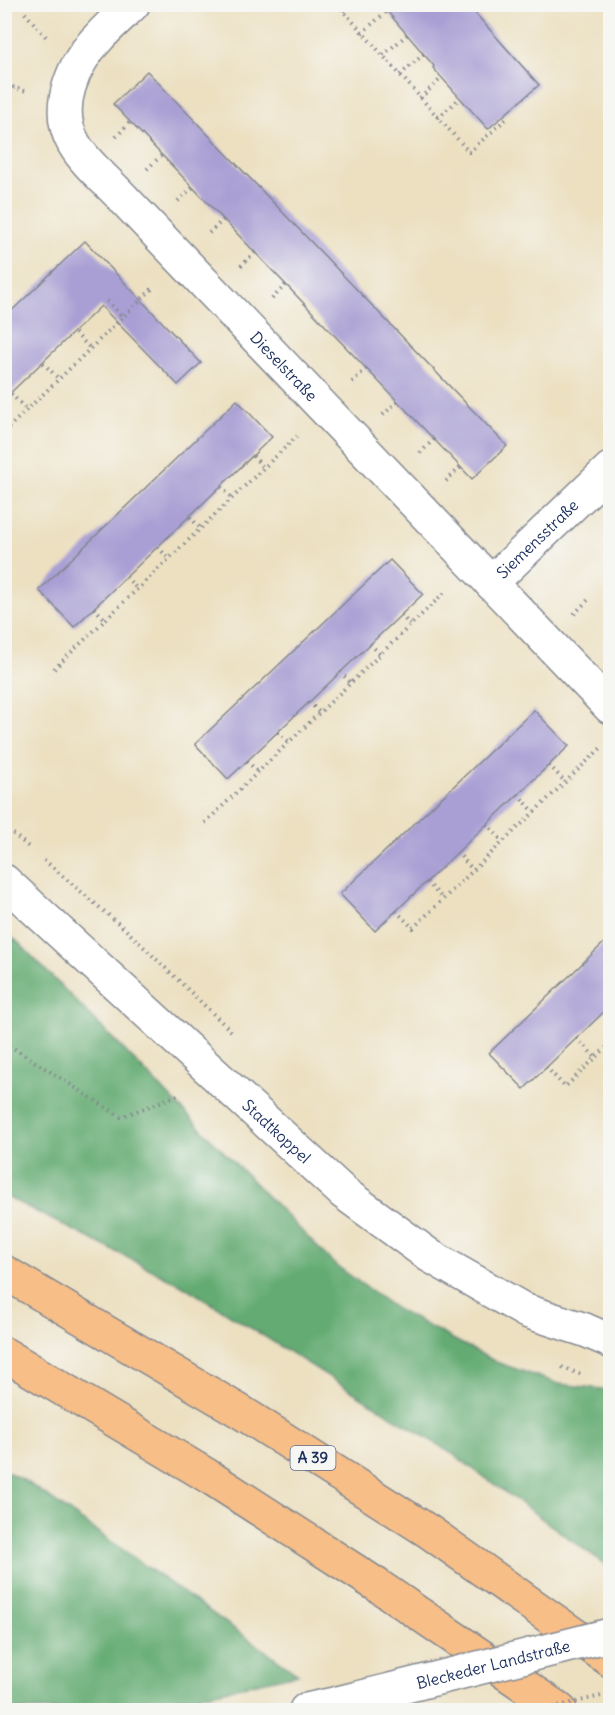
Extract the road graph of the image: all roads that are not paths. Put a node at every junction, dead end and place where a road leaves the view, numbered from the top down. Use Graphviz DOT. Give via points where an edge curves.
graph roads {
  1 [pos="133,4"];
  2 [pos="610,469"];
  3 [pos="483,573"];
  4 [pos="610,707"];
  5 [pos="4,881"];
  6 [pos="4,1272"];
  7 [pos="602,1334"];
  8 [pos="4,1354"];
  9 [pos="610,1635"];
  10 [pos="610,1660"];
  11 [pos="333,1707"];
  12 [pos="306,1710"];
  13 [pos="560,1710"];
  1 -- 3 [label="street, Dieselstraße" via="98,37 75,69 66,99 66,121 74,144"];
  2 -- 3 [label="street, Siemensstraße"];
  3 -- 4 [label="street, Dieselstraße"];
  5 -- 7 [label="street, Stadtkoppel" via="344,1193 430,1256 526,1311"];
  6 -- 10 [label="highway, A 39" via="241,1412 399,1513"];
  8 -- 13 [label="highway" via="208,1476"];
  9 -- 11 [label="street, Bleckeder Landstraße, bridge"];
  11 -- 12 [label="street, Bleckeder Landstraße"];
}
